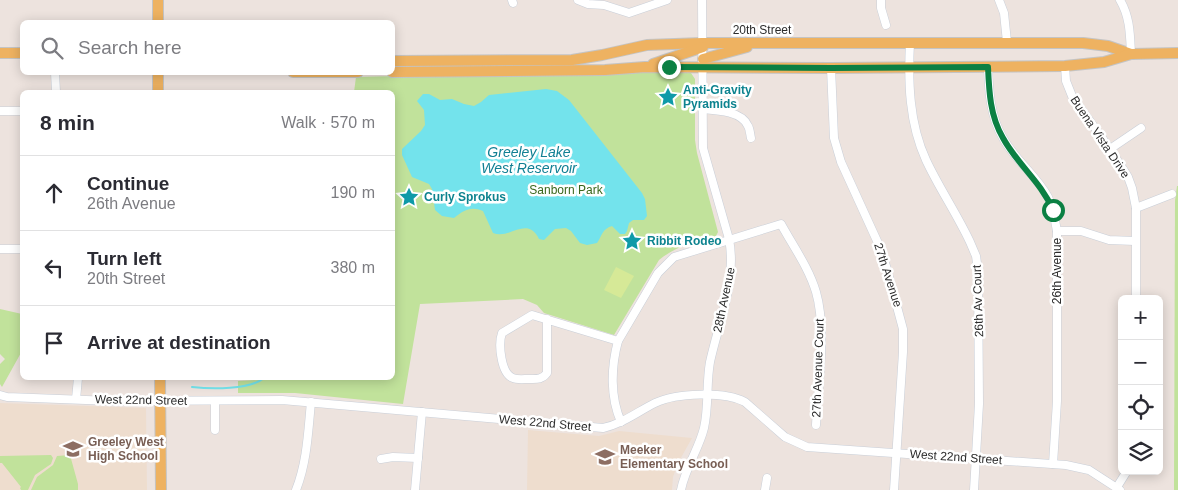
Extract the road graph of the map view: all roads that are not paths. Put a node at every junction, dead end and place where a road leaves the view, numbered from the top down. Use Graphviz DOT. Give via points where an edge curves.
graph roads {
  1 [pos="158,0"];
  2 [pos="578,0"];
  3 [pos="667,0"];
  4 [pos="702,0"];
  5 [pos="881,0"];
  6 [pos="998,0"];
  7 [pos="1120,0"];
  8 [pos="158,20"];
  9 [pos="886,25"];
  10 [pos="764,42"];
  11 [pos="910,42"];
  12 [pos="1007,42"];
  13 [pos="702,45"];
  14 [pos="0,52"];
  15 [pos="20,53"];
  16 [pos="1178,53"];
  17 [pos="1131,54"];
  18 [pos="395,61"];
  19 [pos="703,63"];
  20 [pos="1065,66"];
  21 [pos="645,67"];
  22 [pos="909,67"];
  23 [pos="988,67"];
  24 [pos="831,68"];
  25 [pos="395,72"];
  26 [pos="55,75"];
  27 [pos="158,75"];
  28 [pos="56,90"];
  29 [pos="158,90"];
  30 [pos="703,110"];
  31 [pos="0,111"];
  32 [pos="20,111"];
  33 [pos="1141,128"];
  34 [pos="750,138"];
  35 [pos="1110,148"];
  36 [pos="1172,194"];
  37 [pos="1136,208"];
  38 [pos="1057,231"];
  39 [pos="729,240"];
  40 [pos="1135,241"];
  41 [pos="0,249"];
  42 [pos="20,249"];
  43 [pos="1136,295"];
  44 [pos="547,320"];
  45 [pos="618,341"];
  46 [pos="78,380"];
  47 [pos="160,380"];
  48 [pos="0,395"];
  49 [pos="707,396"];
  50 [pos="76,399"];
  51 [pos="215,400"];
  52 [pos="160,401"];
  53 [pos="311,402"];
  54 [pos="422,412"];
  55 [pos="621,422"];
  56 [pos="816,425"];
  57 [pos="215,430"];
  58 [pos="896,454"];
  59 [pos="418,458"];
  60 [pos="976,458"];
  61 [pos="381,460"];
  62 [pos="1053,464"];
  63 [pos="1125,475"];
  64 [pos="767,478"];
  65 [pos="1118,489"];
  66 [pos="161,490"];
  67 [pos="296,490"];
  68 [pos="415,490"];
  69 [pos="681,490"];
  70 [pos="765,490"];
  71 [pos="894,490"];
  72 [pos="974,490"];
  1 -- 8 [label="main road"];
  2 -- 3 [label="street" via="630,13"];
  4 -- 13 [label="street, 28th Avenue"];
  5 -- 9 [label="street"];
  6 -- 12 [label="street" via="1004,13"];
  7 -- 17 [label="street" via="1129,20"];
  10 -- 11 [label="main road, 20th Street"];
  10 -- 13 [label="main road, 20th Street"];
  10 -- 19 [label="main road"];
  11 -- 12 [label="main road, 20th Street"];
  11 -- 22 [label="street, 26th Av Court"];
  12 -- 17 [label="main road, 20th Street" via="1095,44"];
  13 -- 18 [label="main road, 20th Street" via="647,45 572,60"];
  13 -- 19 [label="street, 28th Avenue"];
  13 -- 21 [label="main road"];
  14 -- 15 [label="main road"];
  16 -- 17 [label="main road, 20th Street"];
  17 -- 20 [label="main road, 20th Street" via="1104,62"];
  19 -- 21 [label="main road, 20th Street"];
  19 -- 24 [label="main road, 20th Street"];
  19 -- 30 [label="street, 28th Avenue"];
  20 -- 23 [label="main road, 20th Street"];
  20 -- 35 [label="street, Buena Vista Drive" via="1072,96"];
  21 -- 25 [label="main road, 20th Street"];
  22 -- 23 [label="main road, 20th Street"];
  22 -- 24 [label="main road, 20th Street"];
  22 -- 60 [label="street, 26th Av Court" via="915,129 926,160 976,256 979,289"];
  23 -- 38 [label="street, 26th Avenue" via="989,95 997,125 1009,147 1047,196"];
  24 -- 58 [label="street, 27th Avenue" via="834,138 841,162 878,242 903,329"];
  26 -- 28 [label="street"];
  27 -- 29 [label="main road"];
  30 -- 34 [label="street" via="720,110 738,116 747,123"];
  30 -- 39 [label="street, 28th Avenue" via="703,148"];
  31 -- 32 [label="street"];
  33 -- 35 [label="street"];
  35 -- 37 [label="street, Buena Vista Drive" via="1128,177"];
  36 -- 37 [label="street"];
  37 -- 40 [label="street, Buena Vista Drive"];
  38 -- 40 [label="street" via="1080,231 1109,240"];
  38 -- 62 [label="street, 26th Avenue" via="1057,401"];
  39 -- 45 [label="street" via="677,256 663,267"];
  39 -- 49 [label="street, 28th Avenue" via="732,274 710,360"];
  39 -- 56 [label="street, 27th Avenue Court" via="781,224 807,272 815,290 821,322"];
  40 -- 43 [label="street, Buena Vista Drive"];
  41 -- 42 [label="street"];
  44 -- 44 [label="street" via="532,315 502,334 500,356 511,378 539,379 547,373"];
  44 -- 45 [label="street"];
  45 -- 55 [label="street" via="613,386"];
  46 -- 50 [label="street"];
  47 -- 52 [label="main road"];
  48 -- 50 [label="street, West 22nd Street"];
  49 -- 55 [label="street, West 22nd Street" via="668,398"];
  49 -- 58 [label="street, West 22nd Street" via="739,399 754,408 785,437 806,447"];
  49 -- 69 [label="street, 28th Avenue" via="703,430 687,466"];
  50 -- 52 [label="street, West 22nd Street"];
  51 -- 52 [label="street, West 22nd Street"];
  51 -- 53 [label="street, West 22nd Street"];
  51 -- 57 [label="street"];
  52 -- 66 [label="main road"];
  53 -- 54 [label="street, West 22nd Street"];
  53 -- 67 [label="street" via="306,458"];
  54 -- 55 [label="street, West 22nd Street" via="593,428"];
  54 -- 59 [label="street"];
  58 -- 60 [label="street, West 22nd Street"];
  58 -- 71 [label="street, 27th Avenue"];
  59 -- 61 [label="street"];
  59 -- 68 [label="street"];
  60 -- 62 [label="street, West 22nd Street"];
  60 -- 72 [label="street, 26th Av Court"];
  62 -- 65 [label="street, West 22nd Street" via="1089,470"];
  63 -- 65 [label="street"];
  64 -- 70 [label="street"];
}
